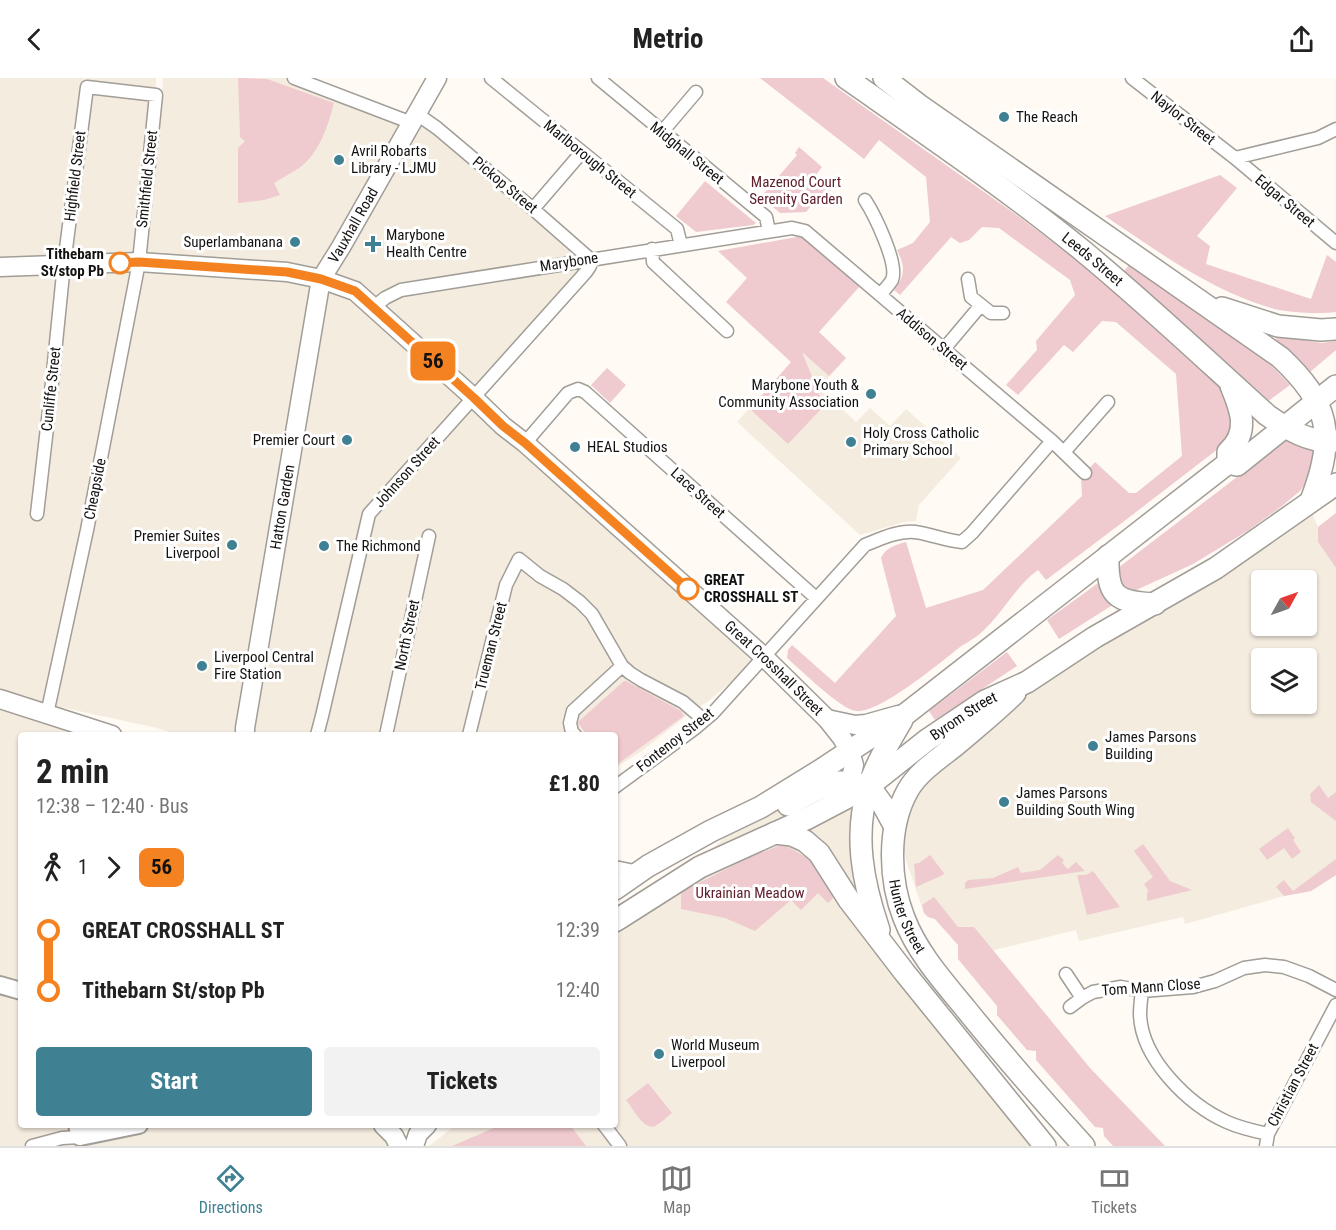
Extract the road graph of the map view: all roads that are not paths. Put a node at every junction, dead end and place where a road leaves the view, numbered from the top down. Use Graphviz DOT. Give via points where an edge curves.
graph roads {
  1 [pos="294,78"];
  2 [pos="437,78"];
  3 [pos="491,78"];
  4 [pos="597,78"];
  5 [pos="846,78"];
  6 [pos="884,78"];
  7 [pos="904,78"];
  8 [pos="1132,78"];
  9 [pos="310,81"];
  10 [pos="87,87"];
  11 [pos="696,92"];
  12 [pos="919,105"];
  13 [pos="414,119"];
  14 [pos="1336,129"];
  15 [pos="662,132"];
  16 [pos="582,152"];
  17 [pos="1235,158"];
  18 [pos="865,200"];
  19 [pos="533,209"];
  20 [pos="769,231"];
  21 [pos="1336,243"];
  22 [pos="681,245"];
  23 [pos="652,249"];
  24 [pos="590,259"];
  25 [pos="139,262"];
  26 [pos="64,264"];
  27 [pos="0,267"];
  28 [pos="321,279"];
  29 [pos="968,279"];
  30 [pos="880,295"];
  31 [pos="1202,302"];
  32 [pos="981,305"];
  33 [pos="374,307"];
  34 [pos="1004,313"];
  35 [pos="1336,329"];
  36 [pos="727,331"];
  37 [pos="944,349"];
  38 [pos="1230,381"];
  39 [pos="1336,386"];
  40 [pos="474,398"];
  41 [pos="1320,400"];
  42 [pos="1108,402"];
  43 [pos="1285,427"];
  44 [pos="1052,441"];
  45 [pos="1334,442"];
  46 [pos="525,443"];
  47 [pos="1064,452"];
  48 [pos="1228,463"];
  49 [pos="1085,473"];
  50 [pos="1336,484"];
  51 [pos="1308,503"];
  52 [pos="37,514"];
  53 [pos="429,536"];
  54 [pos="1108,556"];
  55 [pos="816,598"];
  56 [pos="1155,604"];
  57 [pos="763,656"];
  58 [pos="622,666"];
  59 [pos="1027,682"];
  60 [pos="0,699"];
  61 [pos="907,713"];
  62 [pos="47,714"];
  63 [pos="827,719"];
  64 [pos="704,720"];
  65 [pos="103,732"];
  66 [pos="245,732"];
  67 [pos="318,732"];
  68 [pos="387,732"];
  69 [pos="470,732"];
  70 [pos="572,732"];
  71 [pos="850,752"];
  72 [pos="618,782"];
  73 [pos="860,784"];
  74 [pos="761,807"];
  75 [pos="894,825"];
  76 [pos="775,832"];
  77 [pos="618,868"];
  78 [pos="639,872"];
  79 [pos="618,887"];
  80 [pos="618,919"];
  81 [pos="885,947"];
  82 [pos="1066,974"];
  83 [pos="0,985"];
  84 [pos="18,990"];
  85 [pos="1336,990"];
  86 [pos="1142,991"];
  87 [pos="1082,998"];
  88 [pos="1336,1005"];
  89 [pos="1070,1007"];
  90 [pos="122,1128"];
  91 [pos="386,1128"];
  92 [pos="405,1128"];
  93 [pos="424,1128"];
  94 [pos="606,1128"];
  95 [pos="77,1136"];
  96 [pos="1267,1140"];
  97 [pos="410,1145"];
  98 [pos="32,1146"];
  99 [pos="620,1146"];
  100 [pos="1045,1146"];
  101 [pos="1084,1146"];
  1 -- 9 [label="street, Pickop Street"];
  2 -- 13 [label="main road, Vauxhall Road"];
  3 -- 16 [label="street, Marlborough Street"];
  4 -- 15 [label="street, Midghall Street"];
  5 -- 38 [label="highway, Leeds Street" via="1081,249"];
  6 -- 12 [label="highway, Leeds Street"];
  7 -- 12 [label="street"];
  8 -- 17 [label="street, Naylor Street"];
  9 -- 13 [label="street, Pickop Street"];
  10 -- 25 [label="street, Smithfield Street" via="156,95"];
  10 -- 26 [label="street, Highfield Street"];
  11 -- 15 [label="street"];
  12 -- 31 [label="highway, Leeds Street"];
  13 -- 19 [label="street, Pickop Street" via="437,128"];
  13 -- 28 [label="main road, Vauxhall Road"];
  14 -- 17 [label="street" via="1318,138"];
  15 -- 20 [label="street, Midghall Street" via="766,218"];
  16 -- 19 [label="street"];
  16 -- 22 [label="street, Marlborough Street" via="677,230"];
  17 -- 21 [label="street, Edgar Street"];
  18 -- 30 [label="street" via="882,231 893,270 892,279"];
  19 -- 24 [label="street, Pickop Street"];
  20 -- 22 [label="street, Marybone"];
  20 -- 30 [label="street, Addison Street" via="805,231"];
  22 -- 23 [label="street, Marybone"];
  23 -- 24 [label="street, Marybone"];
  23 -- 36 [label="street" via="653,262"];
  24 -- 33 [label="street, Marybone" via="401,290"];
  24 -- 40 [label="street, Johnson Street" via="586,272"];
  25 -- 26 [label="main road, Great Crosshall Street"];
  25 -- 28 [label="main road, Great Crosshall Street" via="287,272"];
  25 -- 62 [label="street, Cheapside"];
  26 -- 27 [label="main road, Great Crosshall Street"];
  26 -- 52 [label="street, Cunliffe Street"];
  28 -- 33 [label="main road, Great Crosshall Street" via="355,291"];
  28 -- 66 [label="main road, Hatton Garden"];
  29 -- 32 [label="street" via="971,297"];
  30 -- 37 [label="street, Addison Street"];
  31 -- 35 [label="highway" via="1278,326"];
  31 -- 41 [label="highway, Leeds Street" via="1280,357"];
  32 -- 34 [label="street" via="991,313"];
  32 -- 37 [label="street"];
  33 -- 40 [label="main road, Great Crosshall Street"];
  37 -- 44 [label="street, Addison Street"];
  38 -- 43 [label="highway, Leeds Street"];
  38 -- 48 [label="highway" via="1242,418 1239,438 1228,452"];
  39 -- 41 [label="highway"];
  40 -- 46 [label="main road, Great Crosshall Street"];
  40 -- 67 [label="street, Johnson Street" via="369,514"];
  41 -- 43 [label="highway"];
  41 -- 45 [label="highway, Leeds Street" via="1327,411"];
  42 -- 47 [label="street"];
  43 -- 45 [label="highway, Leeds Street" via="1307,438"];
  43 -- 48 [label="highway" via="1237,465"];
  44 -- 47 [label="street, Addison Street"];
  44 -- 55 [label="street, Fontenoy Street" via="962,542 914,532 880,539 865,545"];
  45 -- 51 [label="highway, Leeds Street" via="1323,480"];
  46 -- 55 [label="street, Lace Street" via="568,393 585,392"];
  46 -- 57 [label="main road, Great Crosshall Street"];
  47 -- 49 [label="street, Addison Street"];
  48 -- 54 [label="highway"];
  50 -- 51 [label="highway, Byrom Street"];
  51 -- 56 [label="highway, Byrom Street" via="1216,568"];
  53 -- 68 [label="street, North Street"];
  54 -- 56 [label="highway" via="1108,576 1119,598"];
  54 -- 61 [label="highway"];
  55 -- 57 [label="street, Fontenoy Street"];
  56 -- 59 [label="highway, Byrom Street"];
  57 -- 63 [label="main road, Great Crosshall Street"];
  57 -- 64 [label="street, Fontenoy Street"];
  58 -- 64 [label="street" via="683,702"];
  58 -- 69 [label="street, Trueman Street" via="592,614 519,559 506,585"];
  58 -- 70 [label="street" via="573,711"];
  59 -- 73 [label="highway, Byrom Street" via="985,701"];
  59 -- 75 [label="highway, Hunter Street" via="920,774 908,790"];
  60 -- 62 [label="main road"];
  61 -- 63 [label="main road" via="855,725"];
  61 -- 71 [label="highway"];
  61 -- 73 [label="highway"];
  62 -- 65 [label="main road"];
  63 -- 71 [label="main road, Great Crosshall Street"];
  64 -- 72 [label="street, Fontenoy Street"];
  71 -- 73 [label="main road"];
  71 -- 74 [label="highway"];
  73 -- 74 [label="highway" via="838,782 780,809"];
  73 -- 75 [label="highway" via="883,805"];
  73 -- 76 [label="highway, Byrom Street" via="838,802"];
  73 -- 81 [label="highway" via="861,860"];
  74 -- 78 [label="highway"];
  75 -- 101 [label="highway, Hunter Street" via="893,878 898,902 915,942 986,1034"];
  76 -- 80 [label="highway, Byrom Street" via="700,867"];
  76 -- 81 [label="highway, Hunter Street" via="792,835 819,853"];
  77 -- 78 [label="street"];
  78 -- 79 [label="highway"];
  81 -- 100 [label="highway, Hunter Street"];
  82 -- 87 [label="street"];
  83 -- 84 [label="street"];
  85 -- 86 [label="street, Tom Mann Close" via="1284,967 1265,965 1244,968 1193,987"];
  86 -- 87 [label="street, Tom Mann Close" via="1121,987"];
  86 -- 96 [label="street" via="1140,1015 1145,1039 1158,1065 1201,1107"];
  87 -- 89 [label="street, Tom Mann Close"];
  88 -- 96 [label="street, Christian Street"];
  90 -- 95 [label="street"];
  91 -- 97 [label="main road"];
  92 -- 97 [label="main road"];
  93 -- 97 [label="main road"];
  94 -- 99 [label="street"];
  95 -- 98 [label="street"];
}
